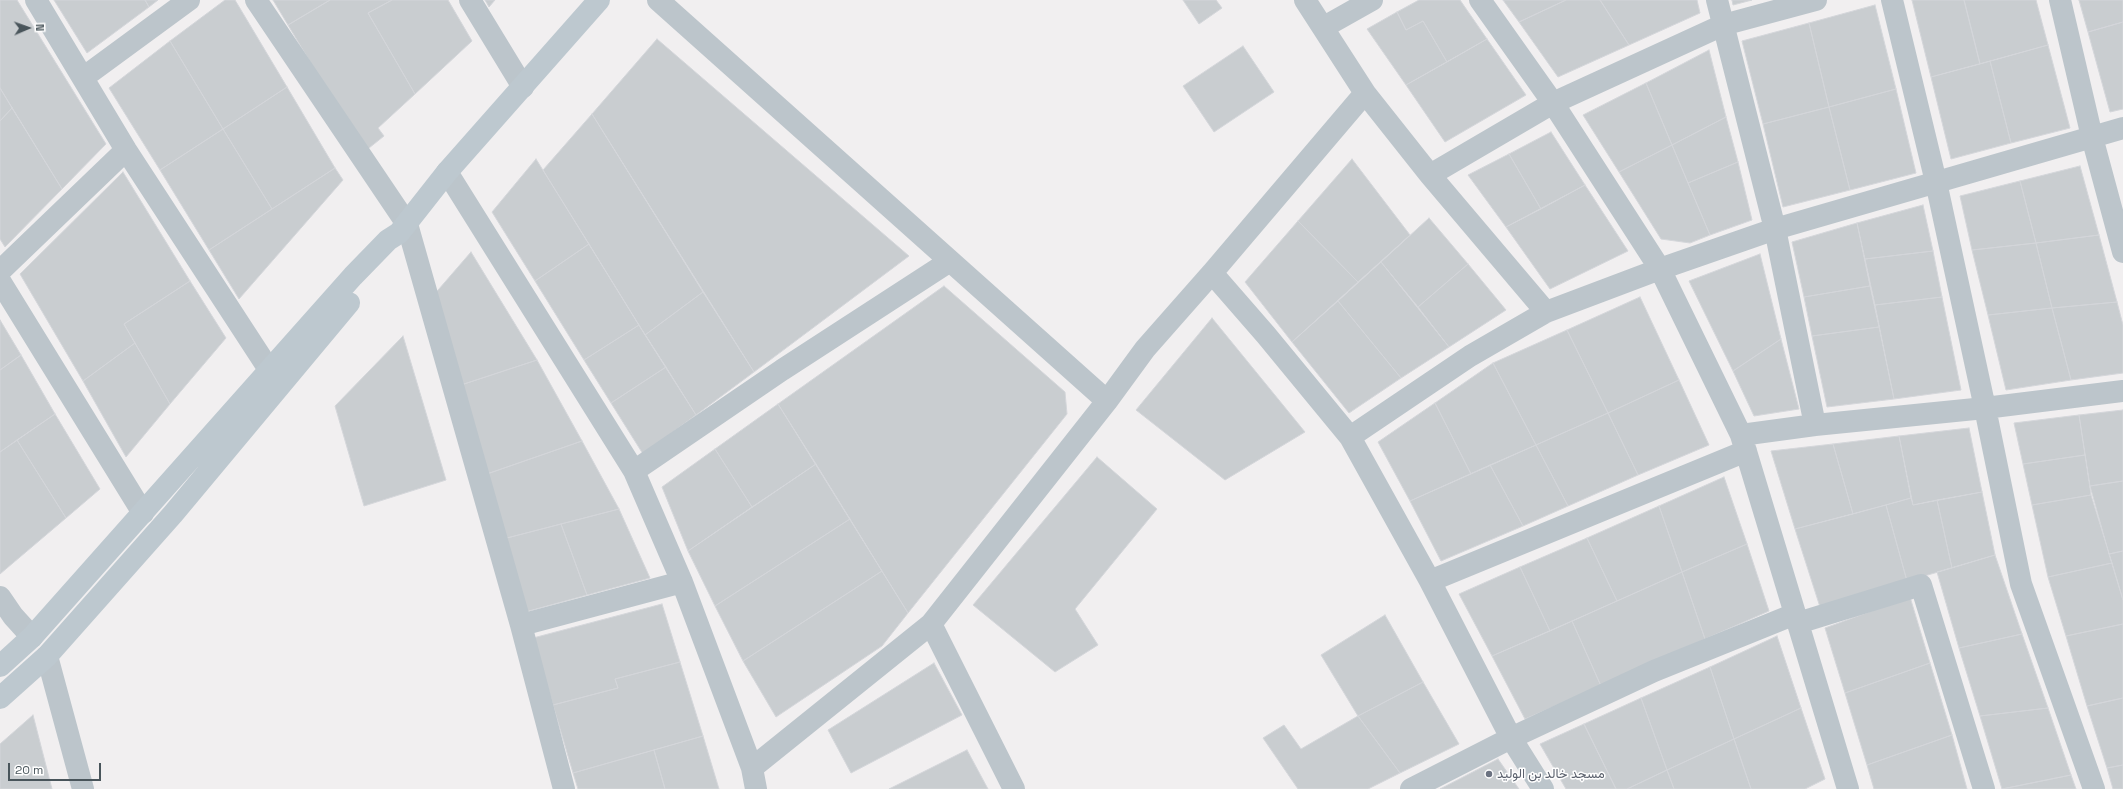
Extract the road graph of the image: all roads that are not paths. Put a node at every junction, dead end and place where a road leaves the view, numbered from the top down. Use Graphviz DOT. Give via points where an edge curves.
graph roads {
  1 [pos="36,0"];
  2 [pos="189,0"];
  3 [pos="256,0"];
  4 [pos="470,0"];
  5 [pos="599,0"];
  6 [pos="658,0"];
  7 [pos="1305,0"];
  8 [pos="1372,0"];
  9 [pos="1480,0"];
  10 [pos="1717,0"];
  11 [pos="1816,0"];
  12 [pos="1892,0"];
  13 [pos="2060,0"];
  14 [pos="1723,25"];
  15 [pos="1324,27"];
  16 [pos="84,77"];
  17 [pos="523,88"];
  18 [pos="1365,93"];
  19 [pos="1553,103"];
  20 [pos="2123,128"];
  21 [pos="2092,137"];
  22 [pos="126,150"];
  23 [pos="447,172"];
  24 [pos="1430,175"];
  25 [pos="1936,182"];
  26 [pos="403,229"];
  27 [pos="1775,229"];
  28 [pos="2123,252"];
  29 [pos="950,261"];
  30 [pos="1660,269"];
  31 [pos="0,271"];
  32 [pos="1212,273"];
  33 [pos="0,280"];
  34 [pos="1546,312"];
  35 [pos="270,371"];
  36 [pos="2123,390"];
  37 [pos="1107,402"];
  38 [pos="1985,408"];
  39 [pos="1815,425"];
  40 [pos="1350,437"];
  41 [pos="1744,443"];
  42 [pos="634,471"];
  43 [pos="143,513"];
  44 [pos="1430,581"];
  45 [pos="682,582"];
  46 [pos="0,597"];
  47 [pos="1797,619"];
  48 [pos="931,624"];
  49 [pos="521,625"];
  50 [pos="32,637"];
  51 [pos="47,656"];
  52 [pos="0,666"];
  53 [pos="0,698"];
  54 [pos="1511,738"];
  55 [pos="752,768"];
  56 [pos="1841,786"];
  57 [pos="83,789"];
  58 [pos="564,789"];
  59 [pos="756,789"];
  60 [pos="1014,789"];
  61 [pos="1411,789"];
  62 [pos="1543,789"];
  63 [pos="1984,789"];
  64 [pos="2094,789"];
  1 -- 16 [label="street"];
  2 -- 16 [label="street"];
  3 -- 26 [label="street"];
  4 -- 17 [label="street"];
  5 -- 17 [label="street"];
  6 -- 29 [label="street"];
  7 -- 15 [label="street"];
  8 -- 15 [label="street"];
  9 -- 19 [label="street"];
  10 -- 14 [label="street"];
  11 -- 14 [label="street"];
  12 -- 25 [label="street"];
  13 -- 21 [label="street"];
  14 -- 19 [label="street"];
  14 -- 27 [label="street"];
  15 -- 18 [label="street"];
  16 -- 22 [label="street"];
  17 -- 23 [label="street"];
  18 -- 24 [label="street"];
  18 -- 32 [label="street"];
  19 -- 24 [label="street"];
  19 -- 30 [label="street"];
  20 -- 21 [label="street"];
  21 -- 25 [label="street"];
  21 -- 28 [label="street"];
  22 -- 31 [label="street"];
  22 -- 35 [label="street"];
  23 -- 26 [label="street"];
  23 -- 42 [label="street"];
  24 -- 34 [label="street"];
  25 -- 27 [label="street"];
  25 -- 38 [label="street"];
  26 -- 35 [label="street" via="388,240 353,276"];
  26 -- 49 [label="street"];
  26 -- 51 [label="street" via="395,246 344,309 173,514"];
  27 -- 30 [label="street"];
  27 -- 39 [label="street"];
  29 -- 37 [label="street"];
  29 -- 42 [label="street" via="782,370"];
  30 -- 34 [label="street"];
  30 -- 41 [label="street"];
  32 -- 37 [label="street" via="1145,349"];
  32 -- 40 [label="street"];
  33 -- 43 [label="street"];
  34 -- 40 [label="street" via="1470,356"];
  35 -- 43 [label="street"];
  36 -- 38 [label="street"];
  37 -- 48 [label="street"];
  38 -- 39 [label="street"];
  38 -- 64 [label="street" via="2021,584"];
  39 -- 41 [label="street"];
  40 -- 44 [label="street"];
  41 -- 44 [label="street"];
  41 -- 47 [label="street"];
  42 -- 45 [label="street"];
  43 -- 50 [label="street"];
  44 -- 54 [label="street"];
  45 -- 49 [label="street"];
  45 -- 55 [label="street"];
  46 -- 50 [label="street"];
  47 -- 54 [label="street" via="1654,671"];
  47 -- 56 [label="street"];
  47 -- 63 [label="street" via="1921,585"];
  48 -- 55 [label="street"];
  48 -- 60 [label="street"];
  49 -- 58 [label="street"];
  50 -- 52 [label="street"];
  51 -- 53 [label="street"];
  51 -- 57 [label="street"];
  54 -- 61 [label="street"];
  54 -- 62 [label="street"];
  55 -- 59 [label="street"];
}
